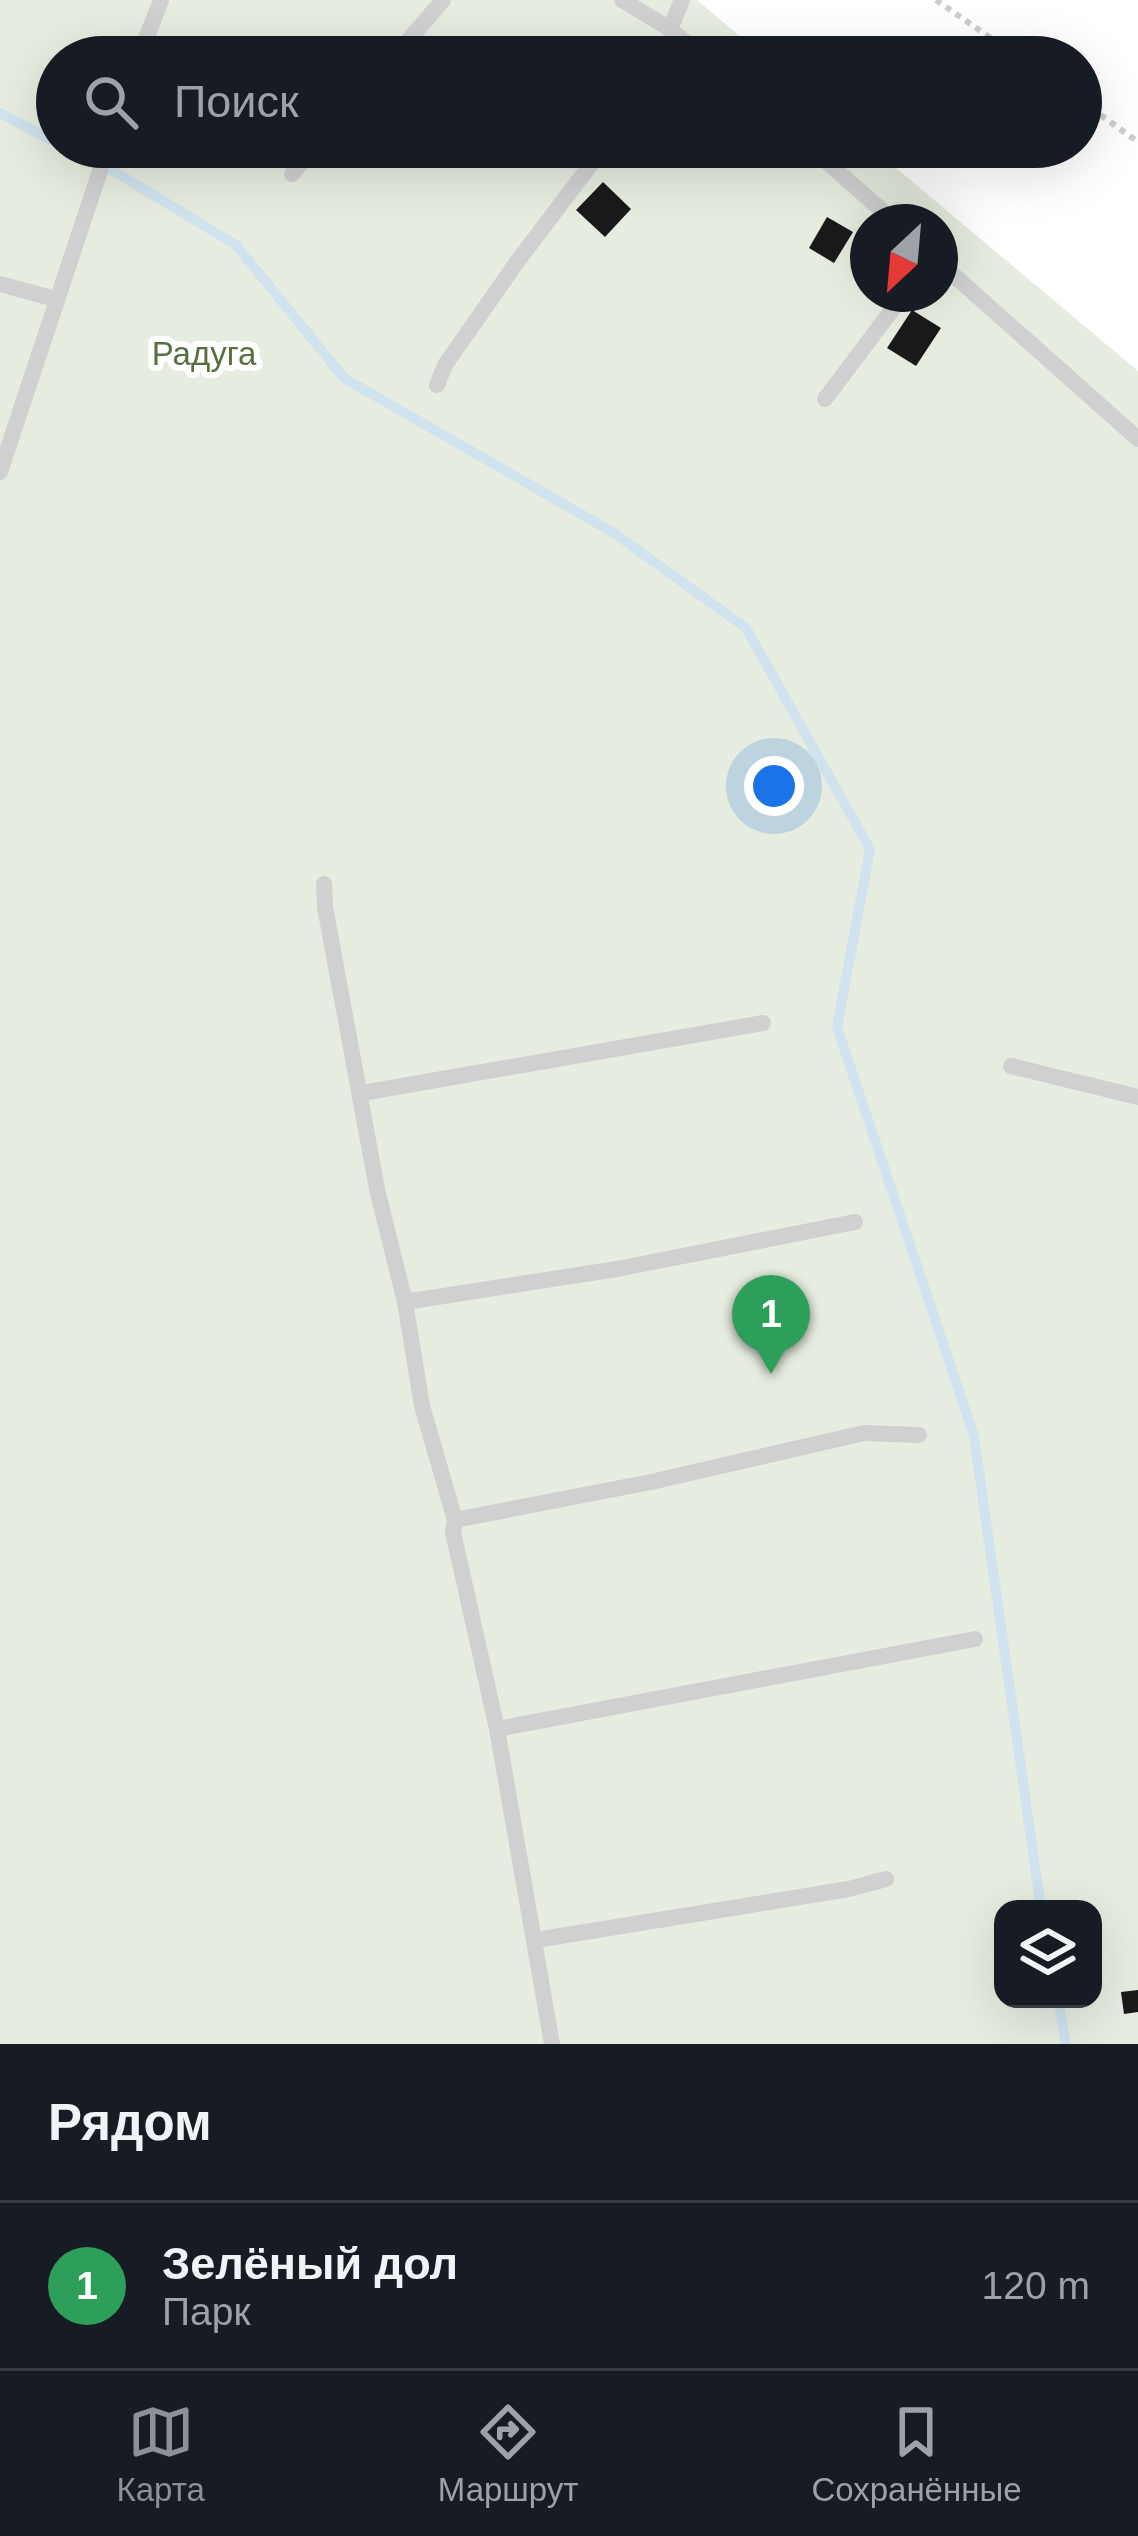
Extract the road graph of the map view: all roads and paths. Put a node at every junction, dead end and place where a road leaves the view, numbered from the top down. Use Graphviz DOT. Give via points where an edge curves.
graph roads {
  1 [pos="160,0"];
  2 [pos="443,0"];
  3 [pos="622,0"];
  4 [pos="682,0"];
  5 [pos="936,0"];
  6 [pos="677,35"];
  7 [pos="147,36"];
  8 [pos="412,36"];
  9 [pos="988,36"];
  10 [pos="1102,116"];
  11 [pos="1138,142"];
  12 [pos="101,168"];
  13 [pos="297,168"];
  14 [pos="588,168"];
  15 [pos="834,168"];
  16 [pos="292,174"];
  17 [pos="875,204"];
  18 [pos="958,278"];
  19 [pos="0,284"];
  20 [pos="55,299"];
  21 [pos="890,312"];
  22 [pos="437,385"];
  23 [pos="825,399"];
  24 [pos="1138,439"];
  25 [pos="0,472"];
  26 [pos="324,884"];
  27 [pos="763,1023"];
  28 [pos="1011,1066"];
  29 [pos="362,1093"];
  30 [pos="1138,1097"];
  31 [pos="856,1222"];
  32 [pos="405,1302"];
  33 [pos="919,1435"];
  34 [pos="455,1520"];
  35 [pos="975,1639"];
  36 [pos="497,1729"];
  37 [pos="886,1879"];
  38 [pos="536,1940"];
  39 [pos="552,2044"];
  1 -- 7 [label="lane"];
  2 -- 8 [label="lane"];
  3 -- 6 [label="lane"];
  4 -- 6 [label="lane"];
  5 -- 9 [label="path"];
  10 -- 11 [label="path"];
  12 -- 20 [label="lane"];
  13 -- 16 [label="lane"];
  14 -- 22 [label="lane"];
  15 -- 17 [label="lane"];
  18 -- 24 [label="lane"];
  19 -- 20 [label="lane"];
  20 -- 25 [label="lane"];
  21 -- 23 [label="lane"];
  26 -- 29 [label="lane"];
  27 -- 29 [label="lane"];
  28 -- 30 [label="lane"];
  29 -- 32 [label="lane"];
  31 -- 32 [label="lane"];
  32 -- 34 [label="lane" via="422,1406"];
  33 -- 34 [label="lane" via="864,1433"];
  34 -- 36 [label="lane"];
  35 -- 36 [label="lane"];
  36 -- 38 [label="lane"];
  37 -- 38 [label="lane"];
  38 -- 39 [label="lane"];
}
